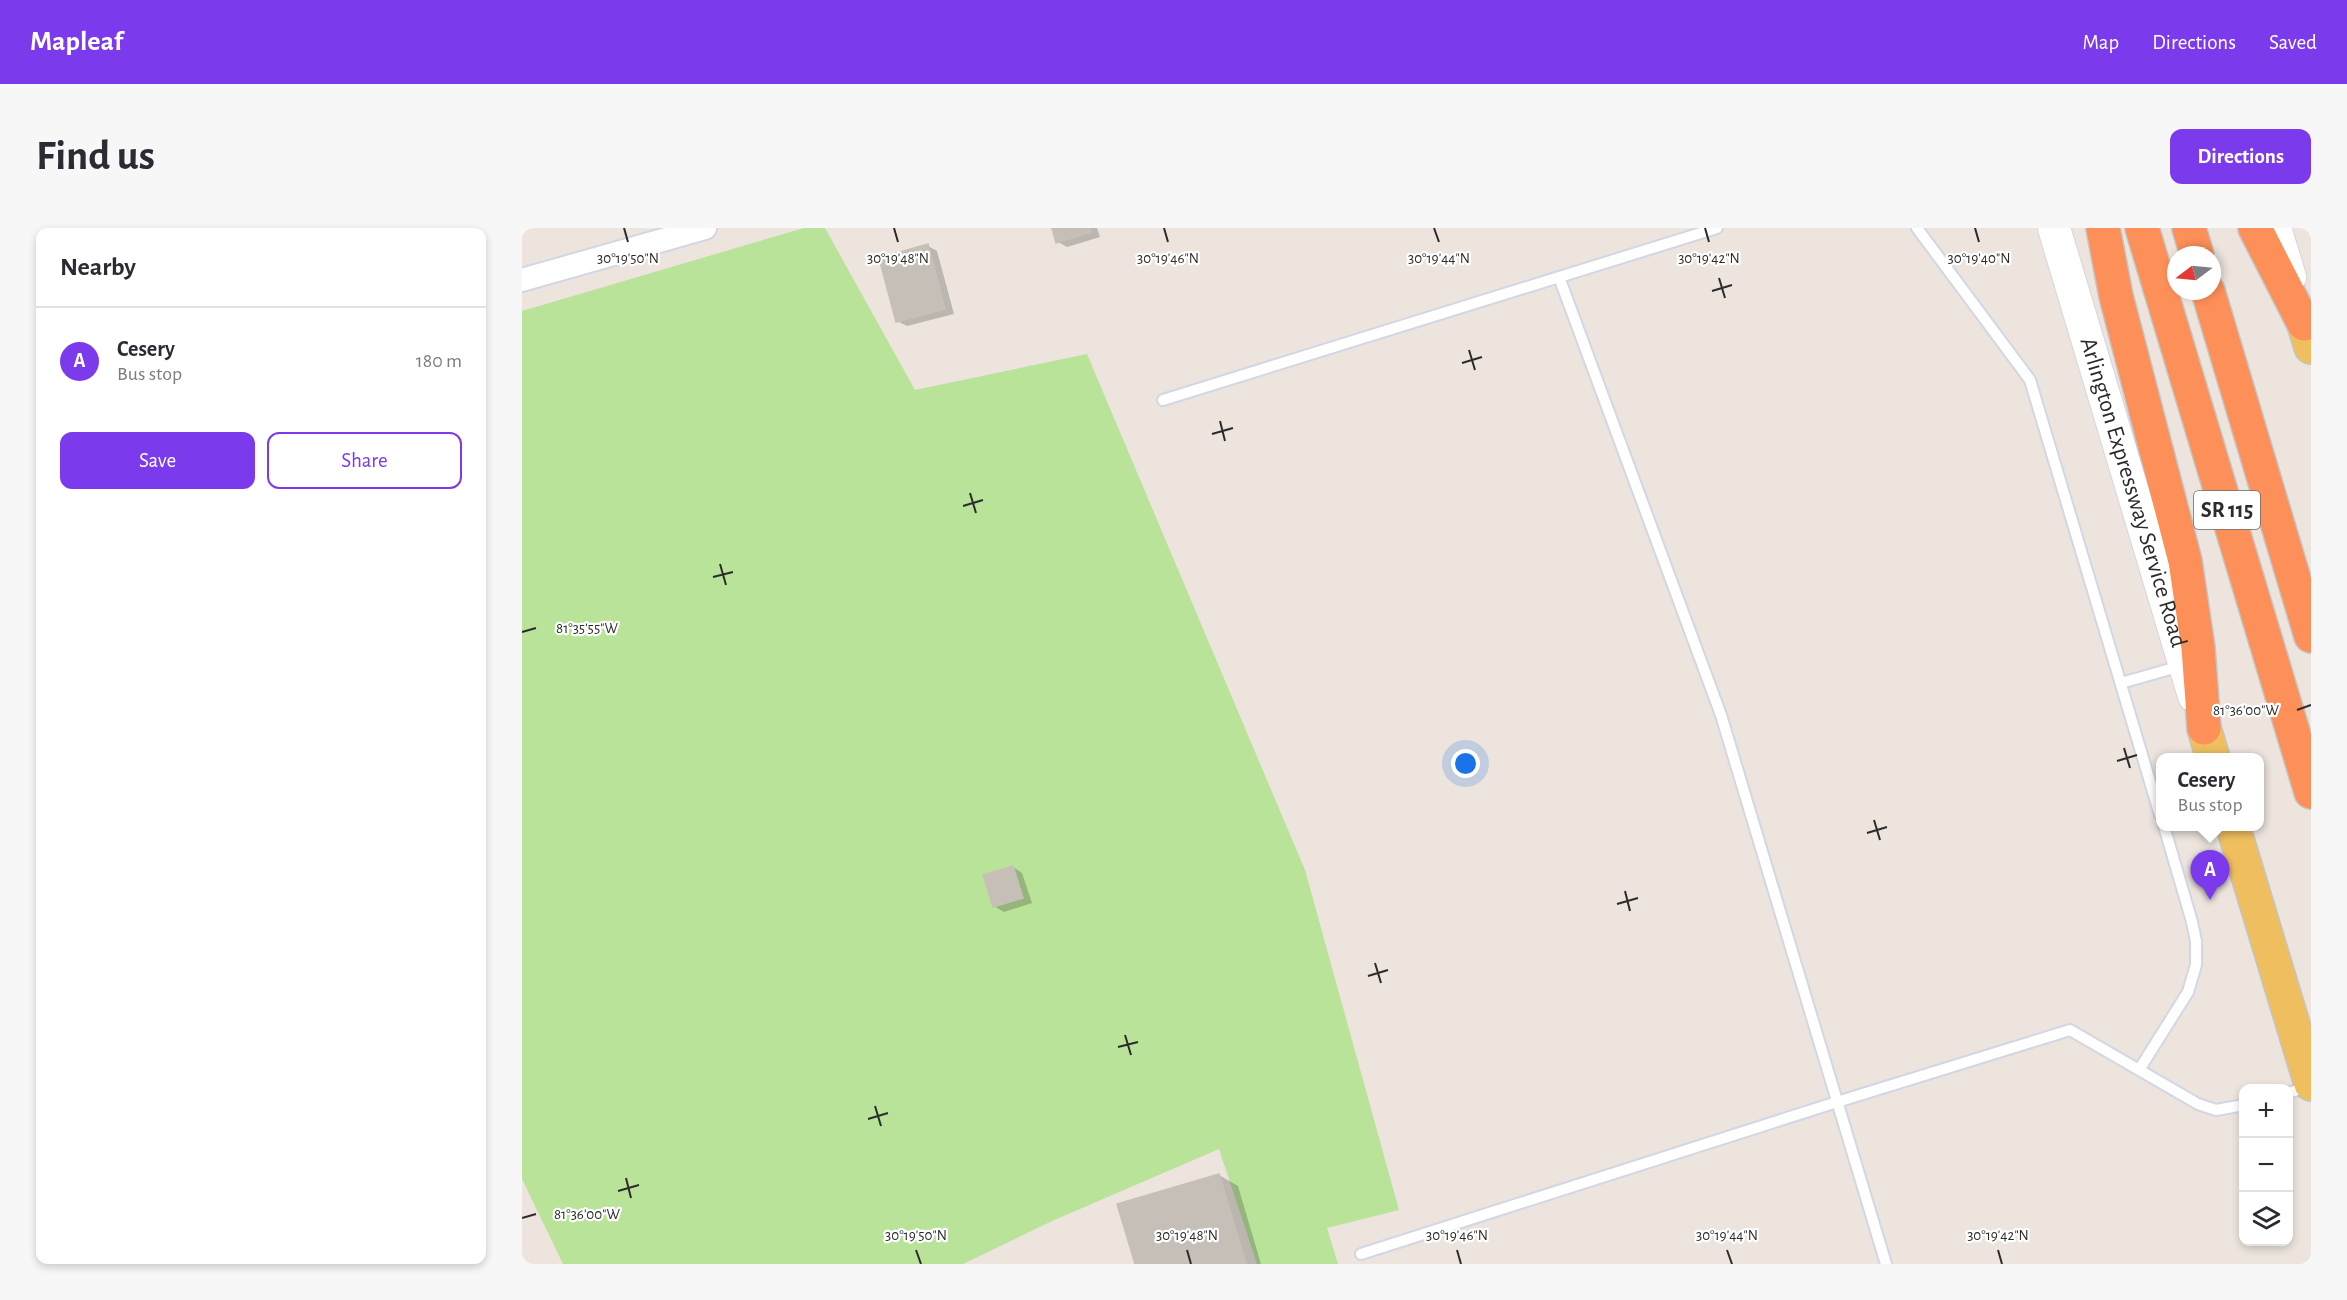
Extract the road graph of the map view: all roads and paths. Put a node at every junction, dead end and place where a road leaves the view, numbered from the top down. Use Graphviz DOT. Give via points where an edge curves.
graph roads {
  1 [pos="705,228"];
  2 [pos="1717,228"];
  3 [pos="1917,228"];
  4 [pos="2054,228"];
  5 [pos="2103,228"];
  6 [pos="2142,228"];
  7 [pos="2189,228"];
  8 [pos="2255,228"];
  9 [pos="2276,228"];
  10 [pos="2194,246"];
  11 [pos="1559,277"];
  12 [pos="522,280"];
  13 [pos="2211,300"];
  14 [pos="2308,335"];
  15 [pos="1162,400"];
  16 [pos="2311,636"];
  17 [pos="2185,665"];
  18 [pos="2121,683"];
  19 [pos="2208,743"];
  20 [pos="2311,792"];
  21 [pos="2156,801"];
  22 [pos="2166,831"];
  23 [pos="2235,831"];
  24 [pos="2139,1070"];
  25 [pos="2311,1085"];
  26 [pos="2293,1092"];
  27 [pos="1837,1102"];
  28 [pos="2239,1107"];
  29 [pos="1361,1254"];
  30 [pos="1886,1264"];
  1 -- 12 [label="street"];
  2 -- 11 [label="lane"];
  3 -- 18 [label="lane" via="2030,380"];
  4 -- 17 [label="main road, Arlington Expressway Service Road"];
  5 -- 19 [label="highway" via="2116,296 2185,561"];
  6 -- 20 [label="highway, SR 115"];
  7 -- 10 [label="highway"];
  8 -- 14 [label="highway"];
  9 -- 14 [label="main road"];
  11 -- 15 [label="lane"];
  11 -- 27 [label="lane" via="1721,715"];
  13 -- 16 [label="highway, SR 115"];
  17 -- 18 [label="lane"];
  17 -- 19 [label="main road, Arlington Expressway Service Road"];
  18 -- 21 [label="lane"];
  22 -- 24 [label="lane" via="2193,922 2196,965 2188,992"];
  23 -- 25 [label="main road"];
  24 -- 27 [label="lane" via="2070,1030"];
  24 -- 28 [label="lane" via="2207,1107 2223,1110"];
  25 -- 26 [label="lane"];
  27 -- 29 [label="lane"];
  27 -- 30 [label="lane"];
}
